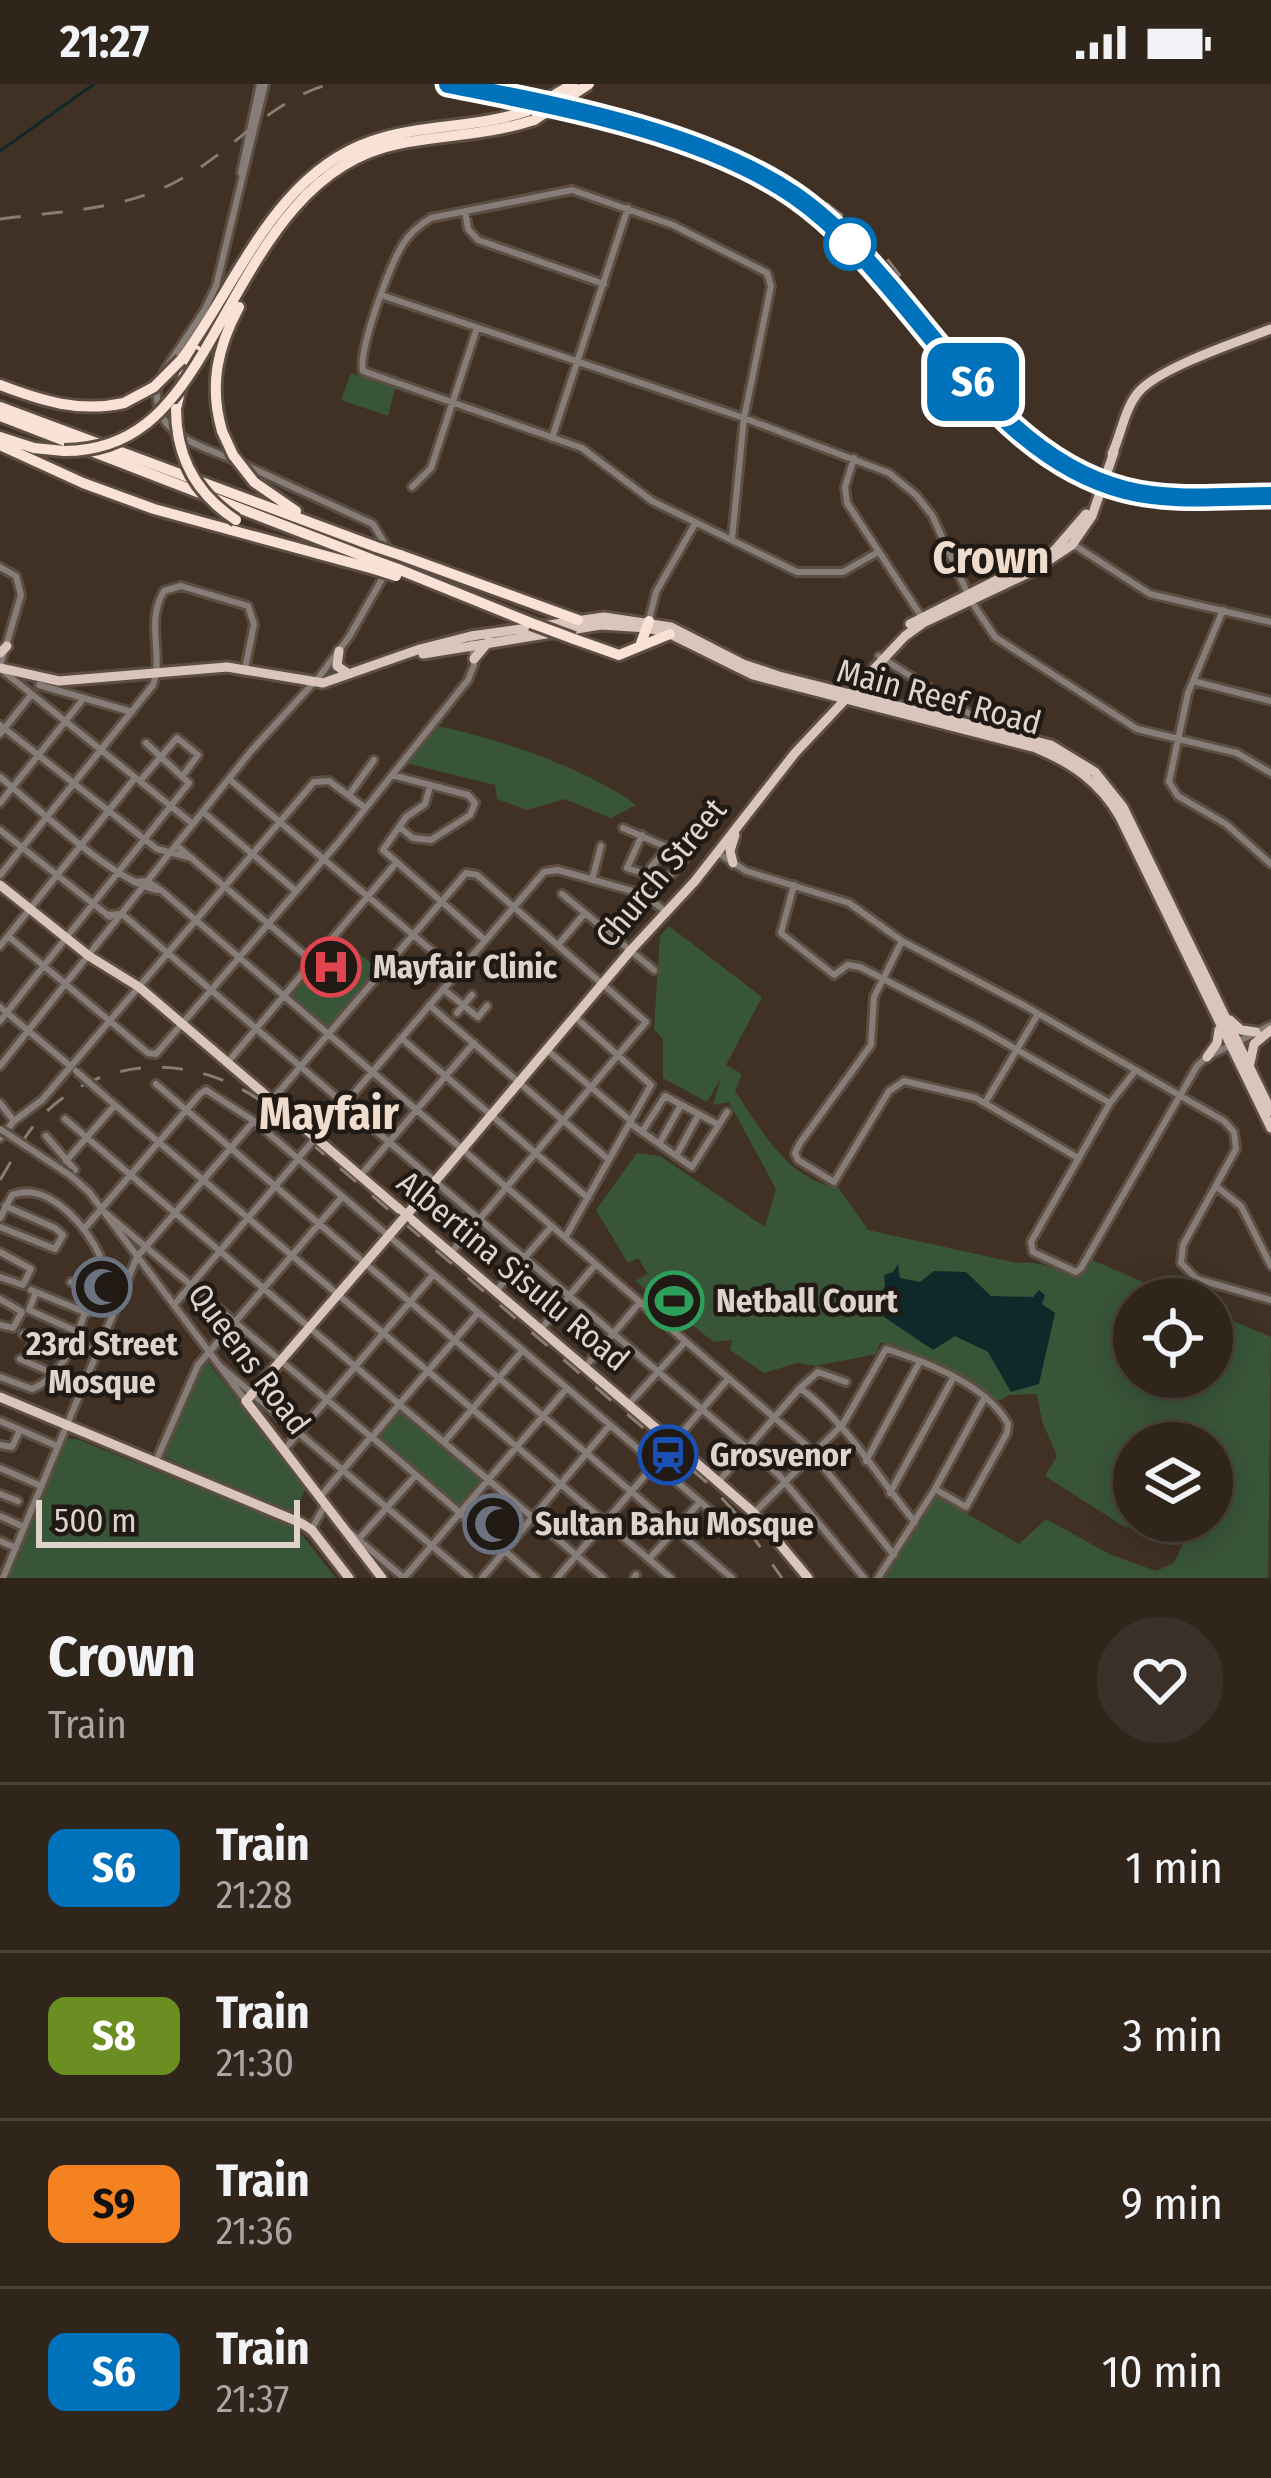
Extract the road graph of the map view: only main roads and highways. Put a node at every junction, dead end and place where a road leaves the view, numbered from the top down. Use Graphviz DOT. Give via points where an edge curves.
graph roads {
  1 [pos="574,84"];
  2 [pos="589,84"];
  3 [pos="530,116"];
  4 [pos="282,224"];
  5 [pos="222,299"];
  6 [pos="1271,329"];
  7 [pos="0,382"];
  8 [pos="0,407"];
  9 [pos="0,437"];
  10 [pos="333,531"];
  11 [pos="1070,542"];
  12 [pos="296,544"];
  13 [pos="1024,552"];
  14 [pos="375,565"];
  15 [pos="398,567"];
  16 [pos="1022,568"];
  17 [pos="966,581"];
  18 [pos="973,597"];
  19 [pos="547,611"];
  20 [pos="578,620"];
  21 [pos="648,625"];
  22 [pos="554,628"];
  23 [pos="670,634"];
  24 [pos="472,640"];
  25 [pos="489,641"];
  26 [pos="638,649"];
  27 [pos="339,651"];
  28 [pos="881,657"];
  29 [pos="474,658"];
  30 [pos="0,668"];
  31 [pos="352,676"];
  32 [pos="821,694"];
  33 [pos="844,699"];
  34 [pos="825,720"];
  35 [pos="972,729"];
  36 [pos="736,830"];
  37 [pos="734,863"];
  38 [pos="0,885"];
  39 [pos="1217,1000"];
  40 [pos="1218,1020"];
  41 [pos="1271,1028"];
  42 [pos="1256,1032"];
  43 [pos="1235,1044"];
  44 [pos="1207,1057"];
  45 [pos="1252,1072"];
  46 [pos="1271,1111"];
  47 [pos="1271,1128"];
  48 [pos="405,1217"];
  49 [pos="250,1397"];
  50 [pos="0,1401"];
  51 [pos="347,1578"];
  52 [pos="382,1578"];
  53 [pos="808,1578"];
  1 -- 3 [label="highway, bridge"];
  2 -- 3 [label="highway, bridge"];
  3 -- 4 [label="highway" via="506,129 373,151 321,181"];
  3 -- 5 [label="highway" via="396,134 325,165 280,208"];
  4 -- 9 [label="highway, bridge" via="152,421 109,446 61,451"];
  4 -- 10 [label="highway, bridge" via="234,316 214,393 222,431 254,482"];
  5 -- 7 [label="highway, bridge" via="182,360 124,403 58,404"];
  5 -- 12 [label="highway, bridge" via="187,366 178,442 209,499 236,520"];
  6 -- 11 [label="main road" via="1143,386 1092,516"];
  8 -- 10 [label="highway"];
  8 -- 14 [label="highway"];
  9 -- 12 [label="highway" via="134,502"];
  10 -- 15 [label="highway, bridge" via="376,547"];
  11 -- 16 [label="main road"];
  11 -- 18 [label="main road" via="1031,572"];
  12 -- 14 [label="highway"];
  13 -- 16 [label="main road"];
  14 -- 15 [label="highway, bridge"];
  15 -- 19 [label="highway"];
  15 -- 26 [label="highway, bridge" via="616,654"];
  16 -- 18 [label="main road"];
  17 -- 18 [label="main road"];
  18 -- 28 [label="main road"];
  18 -- 28 [label="main road" via="921,616"];
  19 -- 20 [label="highway"];
  19 -- 22 [label="highway" via="556,617"];
  20 -- 21 [label="main road, Main Reef Road"];
  20 -- 22 [label="main road, Main Reef Road"];
  21 -- 22 [label="main road, Main Reef Road"];
  21 -- 23 [label="main road, Main Reef Road"];
  21 -- 26 [label="highway"];
  21 -- 33 [label="main road, Main Reef Road" via="679,630 754,668"];
  22 -- 24 [label="main road, Main Reef Road"];
  22 -- 25 [label="main road, Main Reef Road"];
  23 -- 26 [label="highway"];
  23 -- 32 [label="main road, Main Reef Road" via="734,668"];
  24 -- 25 [label="main road, Main Reef Road"];
  24 -- 31 [label="main road, Main Reef Road"];
  25 -- 29 [label="main road"];
  27 -- 31 [label="main road" via="338,669"];
  28 -- 33 [label="main road, Church Street"];
  30 -- 31 [label="main road, Main Reef Road" via="41,682 214,666 314,683"];
  32 -- 33 [label="main road, Main Reef Road"];
  32 -- 34 [label="main road" via="830,704"];
  33 -- 34 [label="main road, Church Street"];
  33 -- 35 [label="main road, Main Reef Road"];
  33 -- 35 [label="main road, Main Reef Road"];
  34 -- 36 [label="main road, Church Street"];
  35 -- 39 [label="main road, Main Reef Road" via="1062,750 1109,787"];
  35 -- 40 [label="main road, Main Reef Road" via="1057,757 1100,789"];
  36 -- 37 [label="main road"];
  36 -- 48 [label="main road, Church Street"];
  38 -- 48 [label="main road, Albertina Sisulu Road" via="139,987"];
  39 -- 42 [label="main road" via="1238,1028"];
  39 -- 43 [label="main road, Main Reef Road"];
  40 -- 43 [label="main road, Main Reef Road"];
  40 -- 44 [label="main road"];
  41 -- 45 [label="main road" via="1251,1050"];
  43 -- 45 [label="main road, Main Reef Road"];
  43 -- 47 [label="main road, Main Reef Road"];
  45 -- 46 [label="main road, Main Reef Road"];
  48 -- 49 [label="main road, Church Street, bridge"];
  48 -- 53 [label="main road, Albertina Sisulu Road" via="754,1514"];
  49 -- 52 [label="main road, Queens Road"];
  50 -- 51 [label="main road" via="311,1531"];
}
